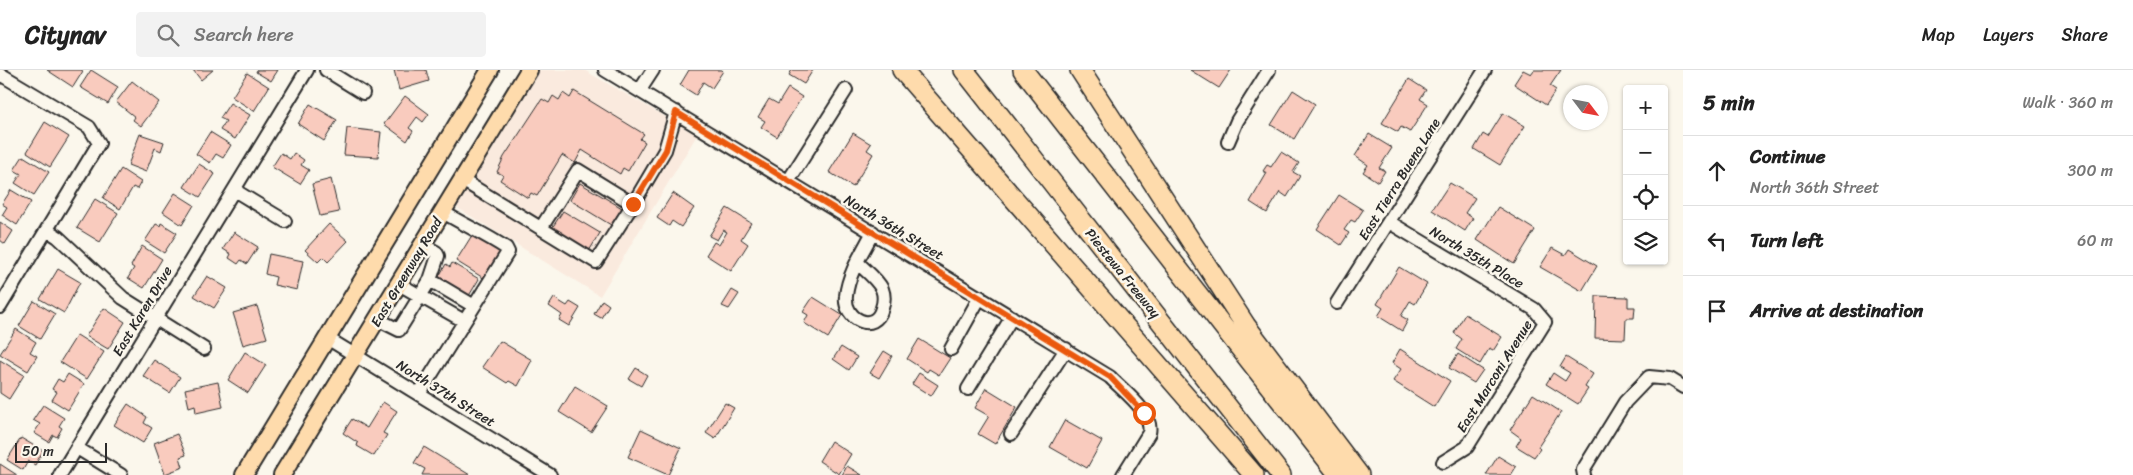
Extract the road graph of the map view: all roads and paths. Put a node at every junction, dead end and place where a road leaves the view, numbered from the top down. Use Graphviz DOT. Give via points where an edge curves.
graph roads {
  1 [pos="307,70"];
  2 [pos="326,70"];
  3 [pos="490,70"];
  4 [pos="529,70"];
  5 [pos="606,70"];
  6 [pos="653,70"];
  7 [pos="902,70"];
  8 [pos="964,70"];
  9 [pos="1024,70"];
  10 [pos="1080,70"];
  11 [pos="1269,70"];
  12 [pos="1485,70"];
  13 [pos="0,74"];
  14 [pos="640,90"];
  15 [pos="846,90"];
  16 [pos="363,93"];
  17 [pos="676,112"];
  18 [pos="1228,142"];
  19 [pos="462,180"];
  20 [pos="789,180"];
  21 [pos="234,190"];
  22 [pos="633,204"];
  23 [pos="443,212"];
  24 [pos="285,221"];
  25 [pos="1389,222"];
  26 [pos="540,228"];
  27 [pos="47,230"];
  28 [pos="873,232"];
  29 [pos="423,244"];
  30 [pos="858,263"];
  31 [pos="430,280"];
  32 [pos="399,284"];
  33 [pos="420,296"];
  34 [pos="980,297"];
  35 [pos="1338,303"];
  36 [pos="0,306"];
  37 [pos="474,306"];
  38 [pos="1012,317"];
  39 [pos="156,319"];
  40 [pos="377,319"];
  41 [pos="464,321"];
  42 [pos="1546,322"];
  43 [pos="327,338"];
  44 [pos="204,349"];
  45 [pos="951,349"];
  46 [pos="1066,349"];
  47 [pos="356,355"];
  48 [pos="1683,388"];
  49 [pos="968,389"];
  50 [pos="419,394"];
  51 [pos="1011,434"];
  52 [pos="76,448"];
  53 [pos="1442,462"];
  54 [pos="60,475"];
  55 [pos="120,475"];
  56 [pos="244,475"];
  57 [pos="282,475"];
  58 [pos="550,475"];
  59 [pos="1123,475"];
  60 [pos="1254,475"];
  61 [pos="1281,475"];
  62 [pos="1339,475"];
  63 [pos="1358,475"];
  64 [pos="1584,475"];
  1 -- 21 [label="street, East Karen Drive"];
  2 -- 16 [label="street"];
  3 -- 43 [label="main road"];
  4 -- 19 [label="main road, East Greenway Road"];
  5 -- 14 [label="street, North 36th Street"];
  6 -- 14 [label="street"];
  7 -- 60 [label="highway"];
  8 -- 61 [label="highway, Piestewa Freeway"];
  9 -- 62 [label="highway"];
  10 -- 63 [label="highway" via="1246,326"];
  11 -- 18 [label="street"];
  12 -- 25 [label="street, East Tierra Buena Lane"];
  13 -- 27 [label="street" via="89,127 99,143"];
  14 -- 17 [label="street, North 36th Street"];
  15 -- 20 [label="street"];
  17 -- 20 [label="street, North 36th Street"];
  17 -- 22 [label="street" via="666,150"];
  19 -- 23 [label="main road, East Greenway Road"];
  19 -- 26 [label="street"];
  20 -- 28 [label="street, North 36th Street"];
  21 -- 24 [label="street"];
  21 -- 39 [label="street, East Karen Drive"];
  22 -- 26 [label="street" via="578,170"];
  22 -- 26 [label="street" via="596,262"];
  23 -- 29 [label="main road, East Greenway Road"];
  23 -- 37 [label="street" via="473,227 508,252"];
  25 -- 35 [label="street, East Tierra Buena Lane"];
  25 -- 42 [label="street, North 35th Place" via="1534,309"];
  27 -- 36 [label="street"];
  27 -- 39 [label="street" via="123,298"];
  28 -- 30 [label="street"];
  28 -- 34 [label="street, North 36th Street"];
  29 -- 31 [label="street" via="438,256"];
  29 -- 32 [label="main road, East Greenway Road"];
  31 -- 33 [label="street"];
  31 -- 37 [label="street"];
  32 -- 33 [label="street"];
  32 -- 40 [label="main road, East Greenway Road"];
  33 -- 40 [label="street" via="399,330"];
  33 -- 41 [label="street"];
  34 -- 38 [label="street, North 36th Street"];
  34 -- 45 [label="street"];
  37 -- 41 [label="street"];
  38 -- 46 [label="street, North 36th Street"];
  38 -- 49 [label="street"];
  39 -- 44 [label="street"];
  39 -- 52 [label="street, East Karen Drive"];
  40 -- 47 [label="main road, East Greenway Road"];
  41 -- 50 [label="street"];
  42 -- 53 [label="street, East Marconi Avenue" via="1467,447"];
  43 -- 47 [label="street, North 37th Street"];
  43 -- 56 [label="main road"];
  46 -- 51 [label="street"];
  46 -- 59 [label="street, North 36th Street" via="1110,377 1144,413 1150,427"];
  47 -- 50 [label="street, North 37th Street"];
  47 -- 57 [label="main road, East Greenway Road"];
  48 -- 64 [label="street" via="1670,379 1649,377 1625,402 1583,470"];
  50 -- 58 [label="street, North 37th Street"];
  52 -- 54 [label="street, East Karen Drive"];
  52 -- 55 [label="street"];
}
